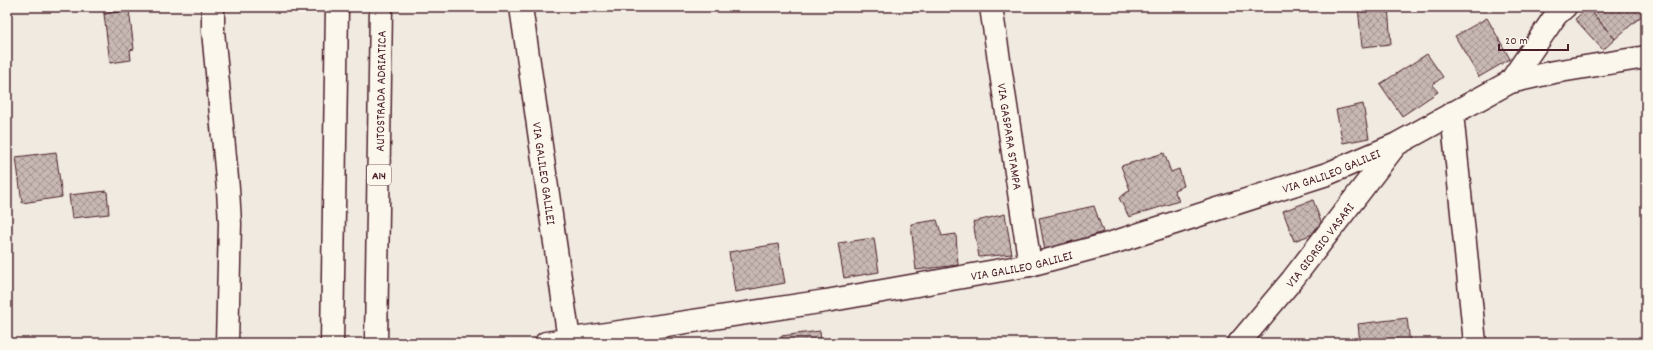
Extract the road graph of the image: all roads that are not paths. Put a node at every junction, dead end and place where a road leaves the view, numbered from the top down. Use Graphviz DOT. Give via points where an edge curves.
graph roads {
  1 [pos="213,7"];
  2 [pos="337,7"];
  3 [pos="381,7"];
  4 [pos="521,7"];
  5 [pos="991,7"];
  6 [pos="1558,10"];
  7 [pos="1646,57"];
  8 [pos="1510,82"];
  9 [pos="1452,113"];
  10 [pos="1397,144"];
  11 [pos="1030,265"];
  12 [pos="569,340"];
  13 [pos="227,343"];
  14 [pos="332,343"];
  15 [pos="376,343"];
  16 [pos="546,343"];
  17 [pos="1239,343"];
  18 [pos="1475,343"];
  1 -- 13 [label="main road" via="230,224"];
  2 -- 14 [label="main road"];
  3 -- 15 [label="main road, AUTOSTRADA ADRIATICA / A14"];
  4 -- 12 [label="main road, VIA GALILEO GALILEI"];
  5 -- 11 [label="main road, VIA GASPARA STAMPA"];
  6 -- 8 [label="main road"];
  7 -- 8 [label="main road, VIA GALILEO GALILEI"];
  8 -- 9 [label="main road, VIA GALILEO GALILEI"];
  9 -- 10 [label="main road, VIA GALILEO GALILEI"];
  9 -- 18 [label="main road"];
  10 -- 11 [label="main road, VIA GALILEO GALILEI" via="1327,174 1112,243"];
  10 -- 17 [label="main road, VIA GIORGIO VASARI" via="1292,280"];
  11 -- 12 [label="main road, VIA GALILEO GALILEI" via="826,301"];
  12 -- 16 [label="main road, VIA GALILEO GALILEI"];
}
